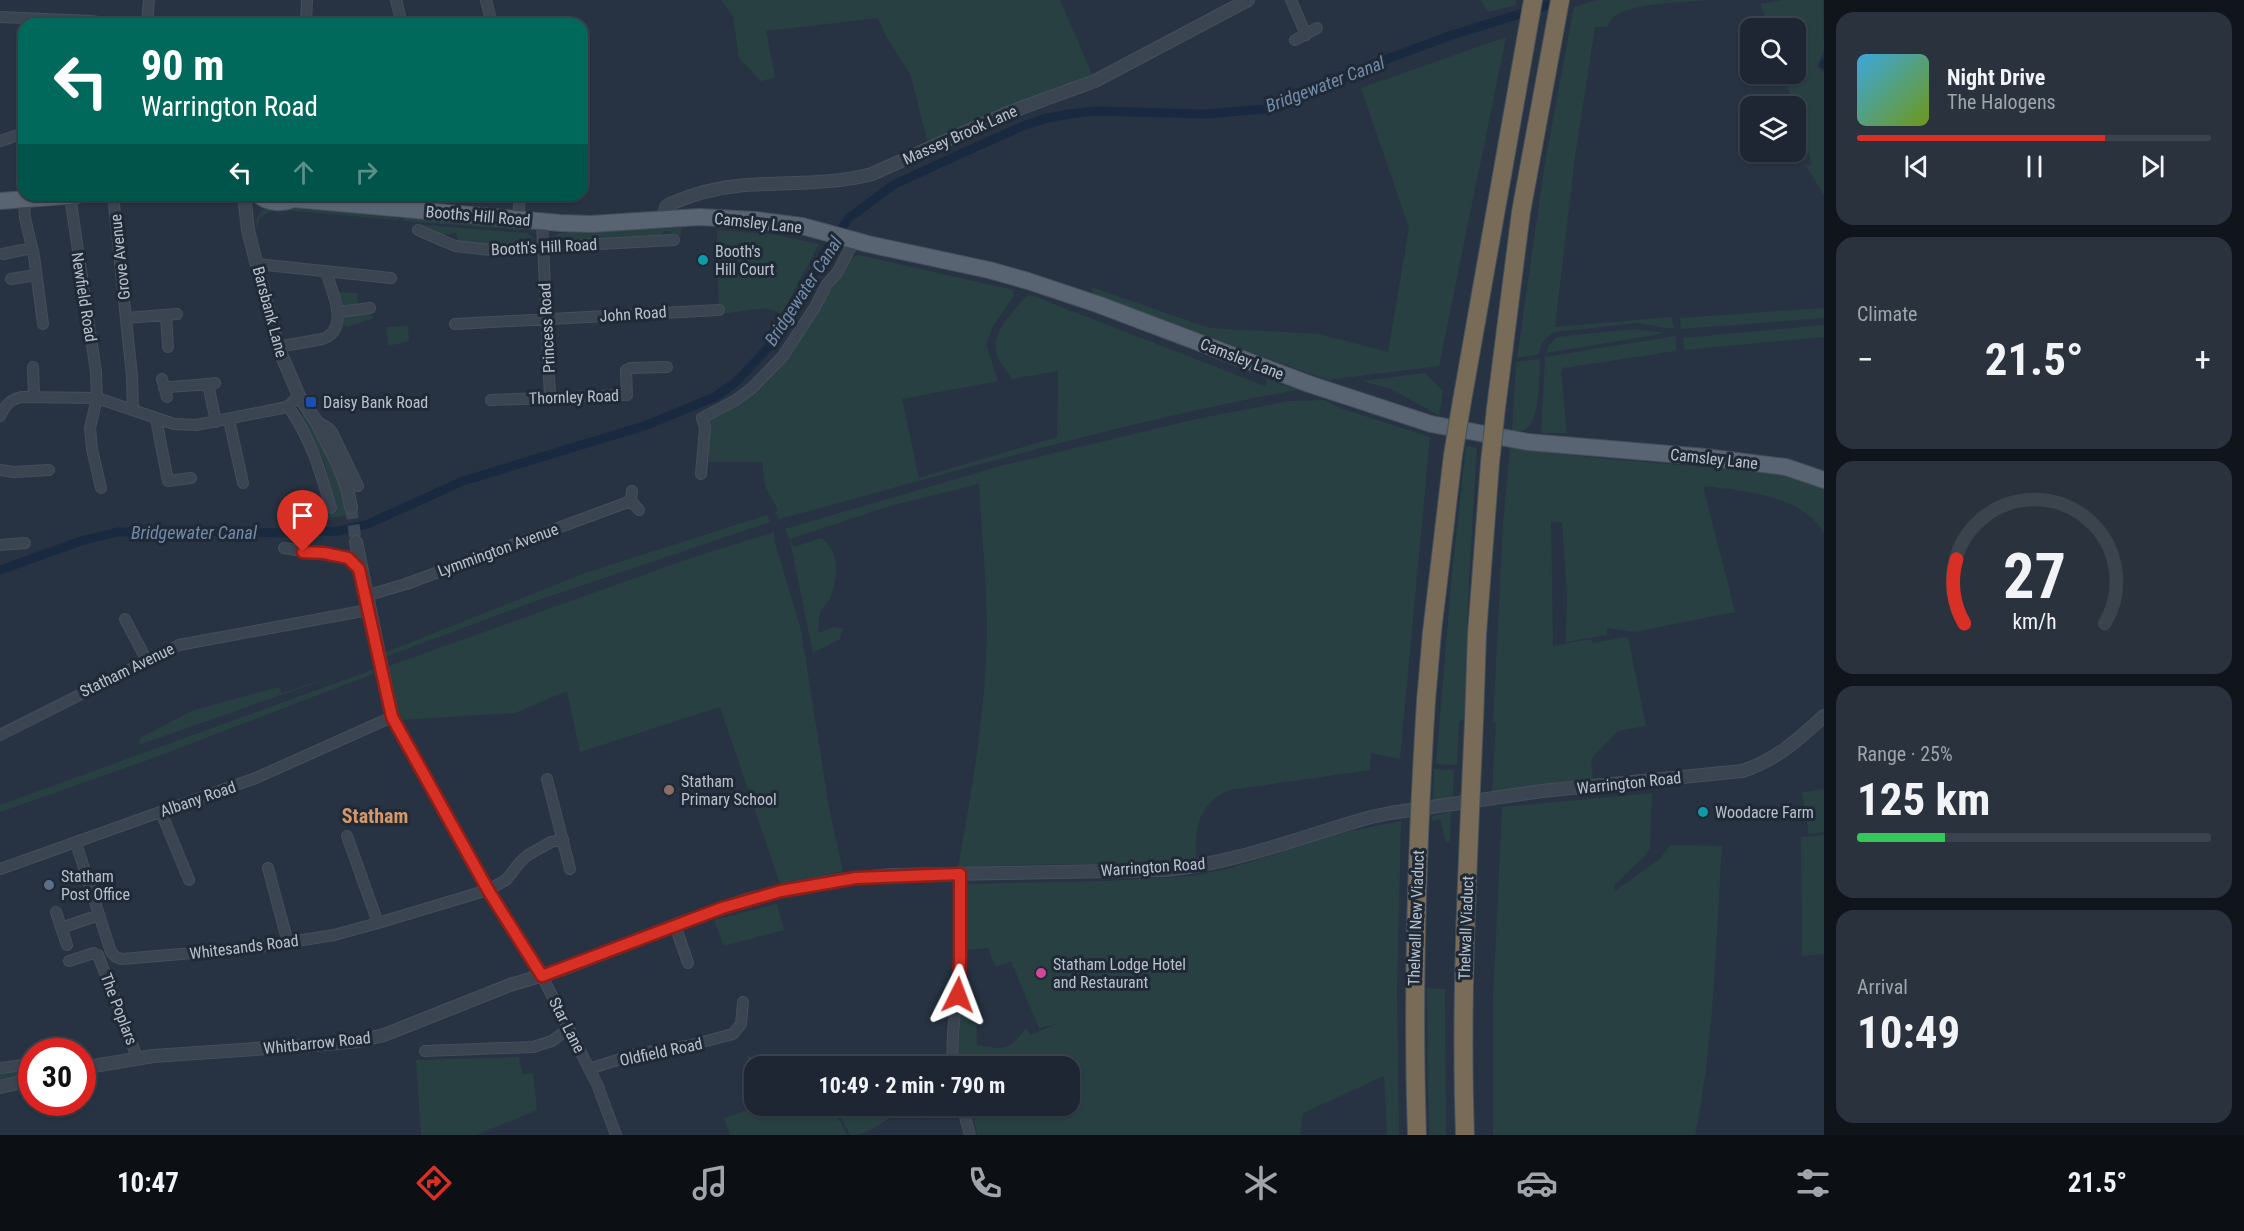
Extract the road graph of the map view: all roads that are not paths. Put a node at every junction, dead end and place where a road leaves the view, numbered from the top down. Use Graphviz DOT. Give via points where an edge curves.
graph roads {
  1 [pos="149,0"];
  2 [pos="307,0"];
  3 [pos="396,0"];
  4 [pos="486,0"];
  5 [pos="1248,0"];
  6 [pos="1291,0"];
  7 [pos="1533,0"];
  8 [pos="1560,0"];
  9 [pos="0,18"];
  10 [pos="148,18"];
  11 [pos="306,18"];
  12 [pos="400,18"];
  13 [pos="490,18"];
  14 [pos="18,19"];
  15 [pos="1317,28"];
  16 [pos="18,135"];
  17 [pos="0,141"];
  18 [pos="18,200"];
  19 [pos="0,201"];
  20 [pos="24,201"];
  21 [pos="71,201"];
  22 [pos="114,201"];
  23 [pos="244,201"];
  24 [pos="329,201"];
  25 [pos="519,201"];
  26 [pos="664,218"];
  27 [pos="518,220"];
  28 [pos="542,222"];
  29 [pos="418,231"];
  30 [pos="674,240"];
  31 [pos="851,240"];
  32 [pos="32,248"];
  33 [pos="543,248"];
  34 [pos="3,254"];
  35 [pos="257,264"];
  36 [pos="326,272"];
  37 [pos="36,275"];
  38 [pos="391,278"];
  39 [pos="11,279"];
  40 [pos="370,308"];
  41 [pos="719,310"];
  42 [pos="339,312"];
  43 [pos="126,318"];
  44 [pos="547,321"];
  45 [pos="43,324"];
  46 [pos="455,324"];
  47 [pos="168,346"];
  48 [pos="278,347"];
  49 [pos="33,367"];
  50 [pos="667,367"];
  51 [pos="164,388"];
  52 [pos="299,396"];
  53 [pos="34,397"];
  54 [pos="98,398"];
  55 [pos="550,398"];
  56 [pos="491,400"];
  57 [pos="2,401"];
  58 [pos="288,406"];
  59 [pos="133,410"];
  60 [pos="0,416"];
  61 [pos="156,418"];
  62 [pos="229,420"];
  63 [pos="316,421"];
  64 [pos="216,422"];
  65 [pos="0,470"];
  66 [pos="49,470"];
  67 [pos="701,474"];
  68 [pos="191,478"];
  69 [pos="1824,480"];
  70 [pos="243,483"];
  71 [pos="358,486"];
  72 [pos="101,488"];
  73 [pos="634,501"];
  74 [pos="351,507"];
  75 [pos="331,508"];
  76 [pos="356,542"];
  77 [pos="26,543"];
  78 [pos="0,545"];
  79 [pos="284,548"];
  80 [pos="359,569"];
  81 [pos="365,596"];
  82 [pos="368,610"];
  83 [pos="125,619"];
  84 [pos="147,661"];
  85 [pos="392,717"];
  86 [pos="1824,717"];
  87 [pos="0,735"];
  88 [pos="547,779"];
  89 [pos="161,812"];
  90 [pos="347,836"];
  91 [pos="562,839"];
  92 [pos="76,843"];
  93 [pos="268,868"];
  94 [pos="0,869"];
  95 [pos="570,869"];
  96 [pos="960,874"];
  97 [pos="189,880"];
  98 [pos="488,890"];
  99 [pos="56,912"];
  100 [pos="99,915"];
  101 [pos="378,923"];
  102 [pos="675,925"];
  103 [pos="61,928"];
  104 [pos="288,943"];
  105 [pos="67,945"];
  106 [pos="69,962"];
  107 [pos="689,963"];
  108 [pos="542,976"];
  109 [pos="742,1002"];
  110 [pos="568,1029"];
  111 [pos="425,1051"];
  112 [pos="952,1056"];
  113 [pos="137,1057"];
  114 [pos="96,1065"];
  115 [pos="18,1066"];
  116 [pos="0,1068"];
  117 [pos="589,1069"];
  118 [pos="18,1083"];
  119 [pos="0,1087"];
  120 [pos="965,1116"];
  121 [pos="616,1135"];
  122 [pos="970,1135"];
  123 [pos="1417,1135"];
  124 [pos="1465,1135"];
  1 -- 10 [label="street"];
  2 -- 11 [label="street"];
  3 -- 12 [label="street"];
  4 -- 13 [label="street"];
  5 -- 26 [label="street, Massey Brook Lane" via="1095,81 1010,112 872,174 837,182 737,186 704,192 668,206"];
  6 -- 15 [label="street" via="1300,37"];
  7 -- 123 [label="highway, Thelwall New Viaduct, bridge" via="1453,455 1434,620 1417,864"];
  8 -- 124 [label="highway, Thelwall Viaduct, bridge" via="1521,212 1490,463 1477,634 1464,964"];
  9 -- 14 [label="street"];
  16 -- 17 [label="street"];
  18 -- 19 [label="main road"];
  20 -- 32 [label="street"];
  21 -- 54 [label="street, Newfield Road"];
  22 -- 43 [label="street, Grove Avenue"];
  23 -- 35 [label="street, Barsbank Lane"];
  24 -- 27 [label="main road, Booths Hill Road"];
  25 -- 27 [label="street"];
  26 -- 28 [label="main road, Booths Hill Road" via="591,224"];
  26 -- 31 [label="main road, Camsley Lane" via="756,220 802,226"];
  27 -- 28 [label="main road, Booths Hill Road"];
  28 -- 33 [label="street, Princess Road"];
  29 -- 33 [label="street, Booth's Hill Road" via="470,249"];
  30 -- 33 [label="street, Booth's Hill Road"];
  31 -- 67 [label="street" via="837,273 783,356 752,388 702,418 705,428"];
  31 -- 69 [label="main road, Camsley Lane" via="1028,281 1421,421 1528,442 1786,467"];
  32 -- 34 [label="street"];
  32 -- 37 [label="street"];
  33 -- 44 [label="street, Princess Road"];
  35 -- 36 [label="street"];
  35 -- 48 [label="street, Barsbank Lane"];
  36 -- 38 [label="street"];
  36 -- 42 [label="street"];
  37 -- 39 [label="street"];
  37 -- 45 [label="street"];
  40 -- 42 [label="street"];
  41 -- 44 [label="street, John Road"];
  42 -- 48 [label="street" via="335,331 328,337"];
  43 -- 47 [label="street, Grove Avenue" via="171,315"];
  43 -- 59 [label="street, Grove Avenue"];
  44 -- 46 [label="street, John Road"];
  44 -- 55 [label="street, Princess Road"];
  48 -- 52 [label="street, Barsbank Lane"];
  49 -- 53 [label="street"];
  50 -- 55 [label="street, Thornley Road" via="626,370 627,395"];
  51 -- 64 [label="street" via="212,384"];
  52 -- 58 [label="street"];
  52 -- 63 [label="street, Barsbank Lane"];
  53 -- 54 [label="street"];
  53 -- 57 [label="street"];
  54 -- 59 [label="street"];
  54 -- 72 [label="street, Newfield Road" via="90,428"];
  55 -- 56 [label="street, Thornley Road"];
  57 -- 60 [label="street"];
  58 -- 62 [label="street"];
  58 -- 75 [label="street" via="316,455"];
  59 -- 61 [label="street"];
  61 -- 64 [label="street" via="174,424"];
  61 -- 68 [label="street" via="168,481"];
  62 -- 64 [label="street"];
  62 -- 70 [label="street"];
  63 -- 71 [label="street, Barsbank Lane" via="332,432"];
  63 -- 74 [label="street, Barsbank Lane" via="338,464"];
  65 -- 66 [label="street"];
  73 -- 81 [label="street, Lymmington Avenue"];
  76 -- 80 [label="street"];
  77 -- 78 [label="street"];
  79 -- 80 [label="street" via="348,558"];
  80 -- 81 [label="street"];
  81 -- 82 [label="street"];
  82 -- 84 [label="street, Statham Avenue" via="179,645"];
  82 -- 85 [label="street, Star Lane"];
  83 -- 84 [label="street"];
  84 -- 87 [label="street, Statham Avenue"];
  85 -- 89 [label="street, Albany Road" via="256,778"];
  85 -- 98 [label="street, Star Lane"];
  86 -- 96 [label="street, Warrington Road" via="1779,754 1742,771 1542,791 1381,815 1193,867"];
  88 -- 91 [label="street" via="547,802"];
  89 -- 92 [label="street, Albany Road"];
  89 -- 97 [label="street"];
  90 -- 101 [label="street"];
  91 -- 95 [label="street"];
  91 -- 98 [label="street, Whitesands Road" via="528,855 506,880"];
  92 -- 94 [label="street, Albany Road"];
  92 -- 100 [label="street, Whitesands Road"];
  93 -- 104 [label="street"];
  96 -- 102 [label="street, Warrington Road" via="839,880 746,900"];
  96 -- 112 [label="street" via="960,959"];
  98 -- 101 [label="street, Whitesands Road"];
  98 -- 108 [label="street, Star Lane"];
  99 -- 103 [label="street"];
  100 -- 103 [label="street"];
  100 -- 104 [label="street, Whitesands Road" via="111,952 122,959"];
  101 -- 104 [label="street, Whitesands Road"];
  102 -- 107 [label="street"];
  102 -- 108 [label="street, Warrington Road"];
  103 -- 105 [label="street"];
  106 -- 113 [label="street, The Poplars" via="93,953 98,955"];
  108 -- 110 [label="street, Star Lane"];
  108 -- 113 [label="street, Whitbarrow Road" via="384,1035 358,1041"];
  109 -- 117 [label="street, Oldfield Road" via="741,1024 733,1034 636,1054"];
  110 -- 111 [label="street" via="552,1041 532,1047"];
  110 -- 117 [label="street, Star Lane"];
  113 -- 114 [label="street, Whitbarrow Road"];
  115 -- 116 [label="street"];
  117 -- 121 [label="street, Star Lane"];
  118 -- 119 [label="street"];
  120 -- 122 [label="street"];
}
